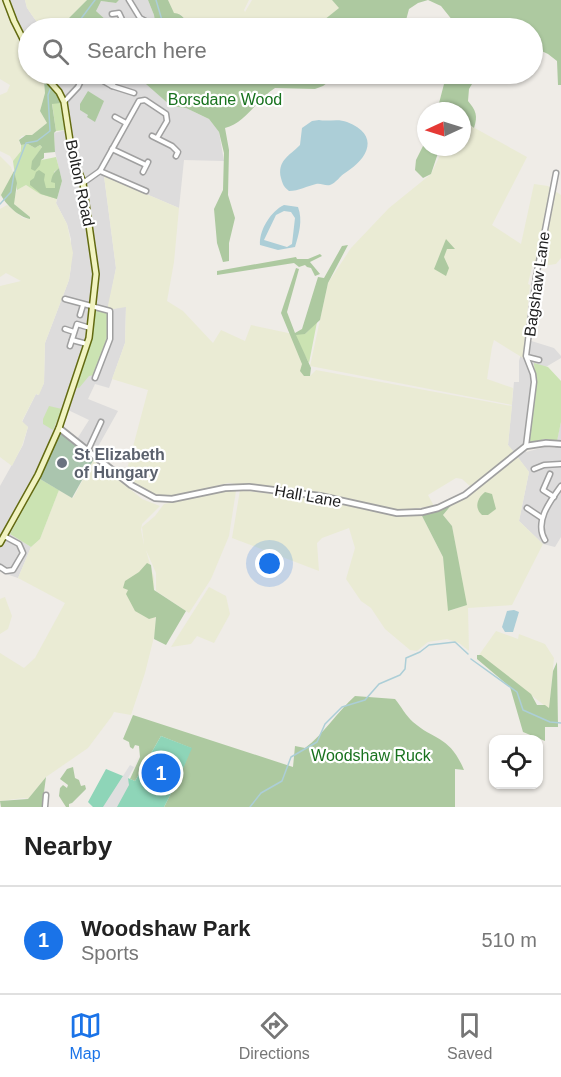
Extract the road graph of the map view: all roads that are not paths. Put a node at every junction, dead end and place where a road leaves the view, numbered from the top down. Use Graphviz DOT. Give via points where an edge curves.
graph roads {
  1 [pos="6,0"];
  2 [pos="129,0"];
  3 [pos="112,14"];
  4 [pos="127,14"];
  5 [pos="122,16"];
  6 [pos="140,18"];
  7 [pos="18,30"];
  8 [pos="51,84"];
  9 [pos="79,84"];
  10 [pos="108,84"];
  11 [pos="112,86"];
  12 [pos="135,94"];
  13 [pos="64,102"];
  14 [pos="113,116"];
  15 [pos="126,123"];
  16 [pos="152,136"];
  17 [pos="158,138"];
  18 [pos="112,149"];
  19 [pos="179,154"];
  20 [pos="100,171"];
  21 [pos="143,172"];
  22 [pos="556,173"];
  23 [pos="83,183"];
  24 [pos="146,191"];
  25 [pos="65,299"];
  26 [pos="83,305"];
  27 [pos="92,308"];
  28 [pos="80,315"];
  29 [pos="90,328"];
  30 [pos="65,329"];
  31 [pos="74,332"];
  32 [pos="72,340"];
  33 [pos="87,344"];
  34 [pos="70,346"];
  35 [pos="527,358"];
  36 [pos="539,360"];
  37 [pos="95,378"];
  38 [pos="100,422"];
  39 [pos="58,428"];
  40 [pos="561,444"];
  41 [pos="526,447"];
  42 [pos="88,450"];
  43 [pos="561,464"];
  44 [pos="534,469"];
  45 [pos="550,474"];
  46 [pos="561,486"];
  47 [pos="554,497"];
  48 [pos="527,508"];
  49 [pos="542,518"];
  50 [pos="4,536"];
  51 [pos="545,540"];
  52 [pos="0,543"];
  53 [pos="0,567"];
  54 [pos="46,795"];
  55 [pos="45,807"];
  1 -- 7 [label="main road"];
  2 -- 6 [label="street"];
  3 -- 5 [label="street"];
  4 -- 5 [label="street"];
  8 -- 13 [label="main road, Bolton Road"];
  9 -- 13 [label="street"];
  10 -- 11 [label="street"];
  11 -- 12 [label="street"];
  13 -- 23 [label="main road, Bolton Road" via="72,153"];
  14 -- 15 [label="street"];
  15 -- 17 [label="street" via="135,104 145,100 166,114"];
  15 -- 18 [label="street"];
  16 -- 17 [label="street"];
  17 -- 19 [label="street"];
  18 -- 20 [label="street"];
  18 -- 21 [label="street" via="147,163"];
  20 -- 23 [label="street"];
  20 -- 24 [label="street"];
  22 -- 35 [label="street, Bagshaw Lane" via="536,277"];
  23 -- 27 [label="main road, Bolton Road" via="96,274"];
  25 -- 26 [label="street"];
  26 -- 27 [label="street"];
  26 -- 28 [label="street"];
  27 -- 29 [label="main road, Bolton Road"];
  27 -- 37 [label="street" via="111,314 110,339"];
  29 -- 31 [label="street" via="77,324"];
  29 -- 33 [label="main road, Bolton Road"];
  30 -- 31 [label="street"];
  31 -- 32 [label="street"];
  32 -- 33 [label="street"];
  32 -- 34 [label="street"];
  33 -- 39 [label="main road, Bolton Road"];
  35 -- 36 [label="street"];
  35 -- 41 [label="street, Bagshaw Lane" via="534,382"];
  38 -- 42 [label="street"];
  39 -- 42 [label="street, Hall Lane"];
  39 -- 50 [label="main road, Bolton Road" via="38,475"];
  40 -- 41 [label="street"];
  41 -- 42 [label="street, Hall Lane" via="465,495 431,510 411,513 249,487 155,498"];
  43 -- 44 [label="street"];
  45 -- 47 [label="street" via="543,490"];
  46 -- 47 [label="street"];
  47 -- 49 [label="street"];
  48 -- 49 [label="street"];
  49 -- 51 [label="street" via="540,532"];
  50 -- 52 [label="main road, Bolton Road"];
  50 -- 53 [label="street" via="19,544 23,553 13,570"];
  54 -- 55 [label="street"];
}
